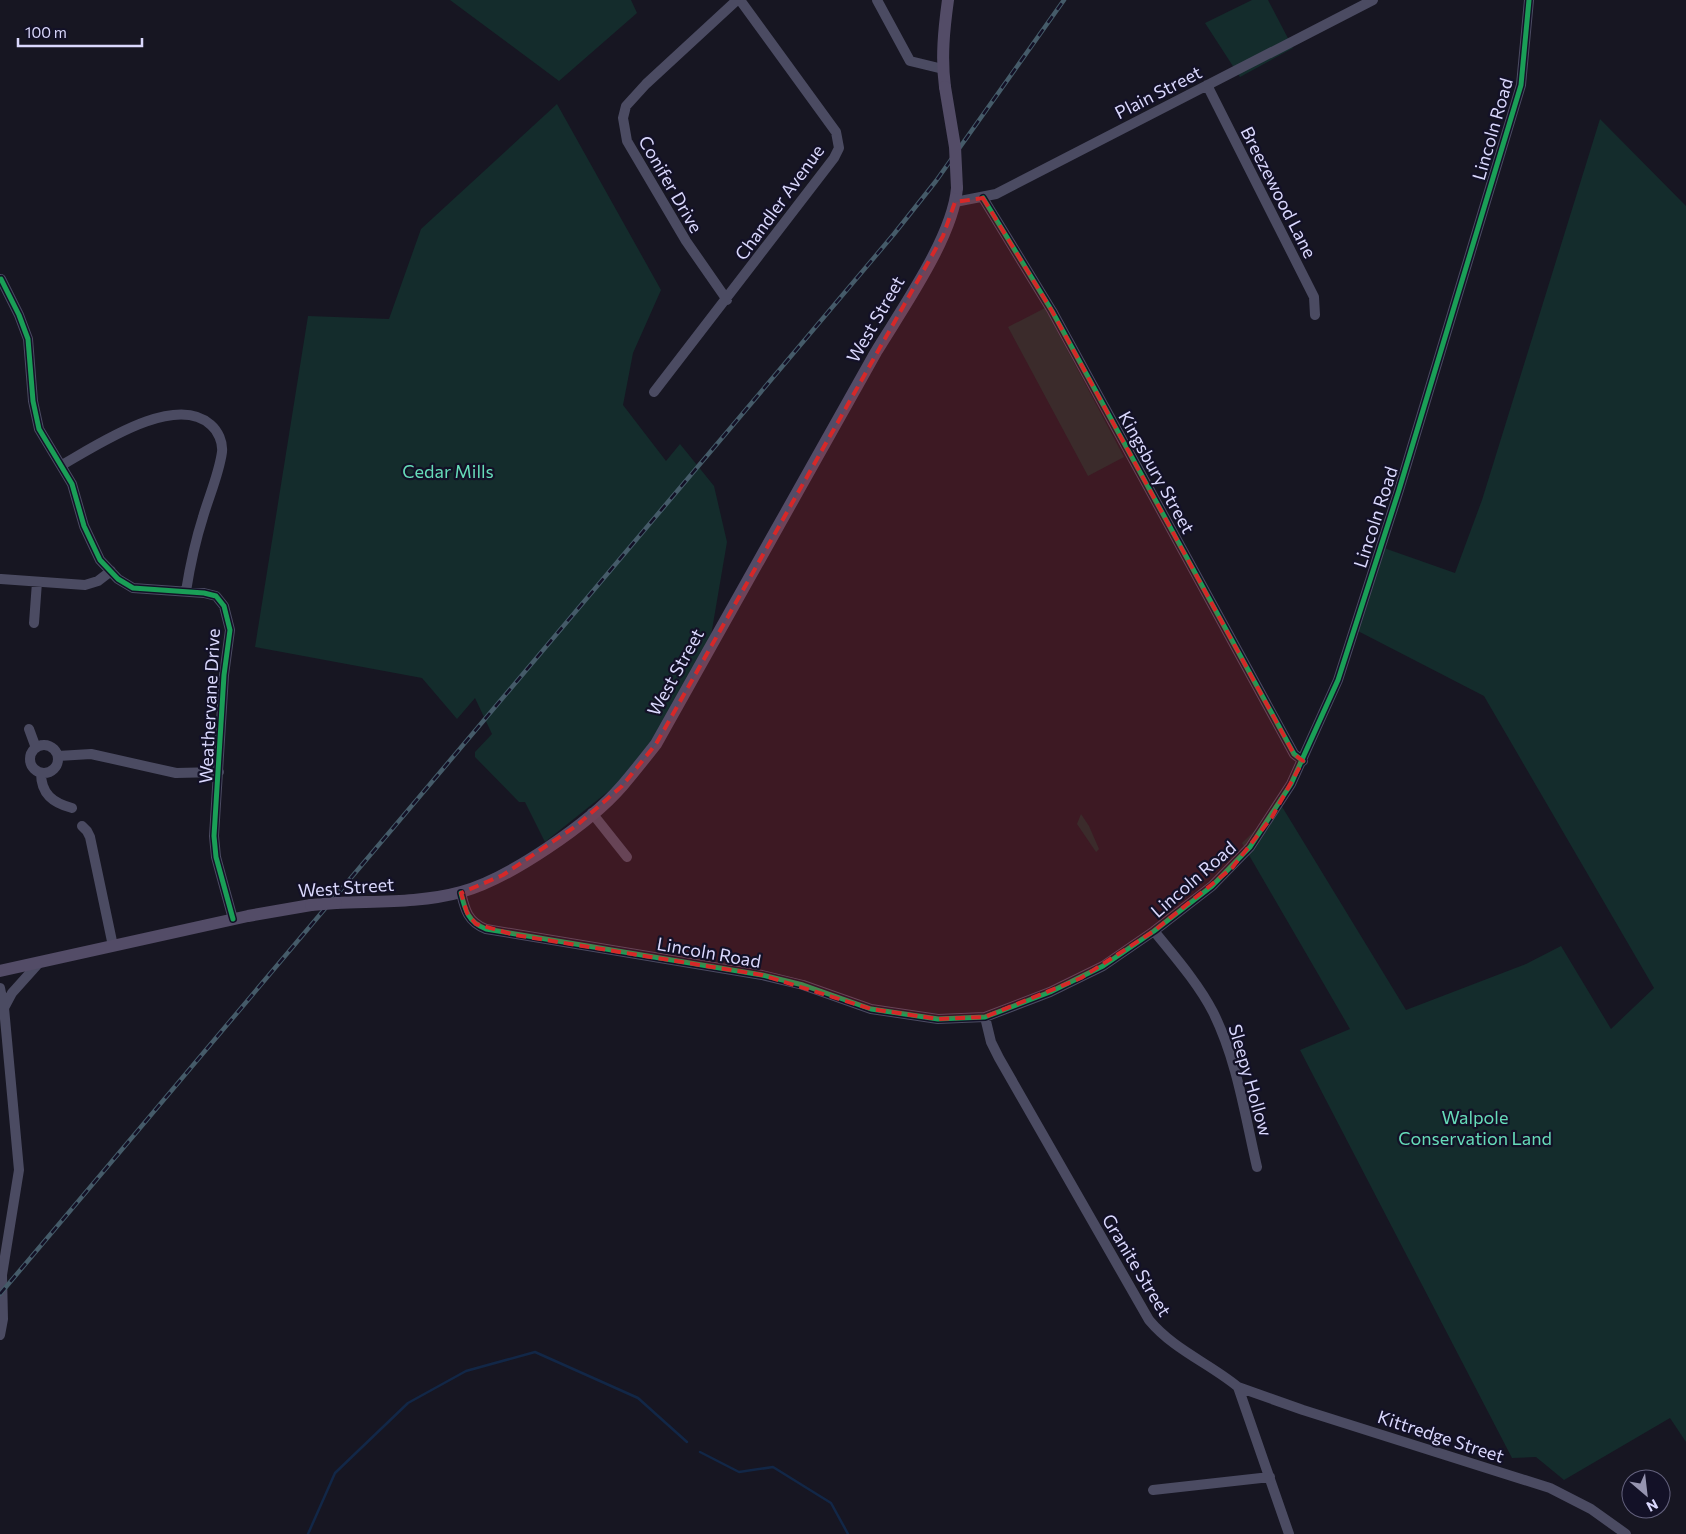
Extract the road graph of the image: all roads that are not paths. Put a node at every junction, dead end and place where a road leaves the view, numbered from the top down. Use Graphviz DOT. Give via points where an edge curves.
graph roads {
  1 [pos="738,0"];
  2 [pos="877,0"];
  3 [pos="948,0"];
  4 [pos="1373,0"];
  5 [pos="1529,0"];
  6 [pos="943,70"];
  7 [pos="1207,85"];
  8 [pos="983,198"];
  9 [pos="955,202"];
  10 [pos="1,279"];
  11 [pos="727,300"];
  12 [pos="1315,315"];
  13 [pos="654,392"];
  14 [pos="62,465"];
  15 [pos="110,571"];
  16 [pos="1,579"];
  17 [pos="37,582"];
  18 [pos="186,591"];
  19 [pos="34,623"];
  20 [pos="29,729"];
  21 [pos="36,748"];
  22 [pos="58,756"];
  23 [pos="1303,761"];
  24 [pos="42,772"];
  25 [pos="220,772"];
  26 [pos="72,808"];
  27 [pos="592,813"];
  28 [pos="82,826"];
  29 [pos="627,857"];
  30 [pos="461,892"];
  31 [pos="233,919"];
  32 [pos="1154,931"];
  33 [pos="113,946"];
  34 [pos="38,964"];
  35 [pos="0,972"];
  36 [pos="0,988"];
  37 [pos="4,1008"];
  38 [pos="985,1017"];
  39 [pos="1258,1168"];
  40 [pos="0,1335"];
  41 [pos="1238,1387"];
  42 [pos="1270,1477"];
  43 [pos="1153,1490"];
  44 [pos="1289,1534"];
  45 [pos="1626,1534"];
  1 -- 11 [label="street, Chandler Avenue" via="836,132 839,148"];
  1 -- 11 [label="street, Conifer Drive" via="646,84 626,106 623,118 627,141 686,241"];
  2 -- 6 [label="street" via="910,62"];
  3 -- 6 [label="main road, West Street"];
  4 -- 7 [label="street, Plain Street"];
  5 -- 23 [label="street, Lincoln Road" via="1520,85 1504,145 1338,680"];
  6 -- 9 [label="main road, West Street, bridge" via="955,146 958,188"];
  7 -- 8 [label="street, Plain Street"];
  7 -- 12 [label="street, Breezewood Lane" via="1314,297"];
  8 -- 9 [label="street, Plain Street"];
  8 -- 23 [label="street, Kingsbury Street" via="1052,310 1294,754"];
  9 -- 27 [label="main road, West Street" via="935,252 656,744 622,786"];
  10 -- 14 [label="street, Weathervane Drive" via="28,339 33,401 39,429"];
  11 -- 13 [label="street, Chandler Avenue"];
  14 -- 15 [label="street, Weathervane Drive" via="72,484 84,526 100,560"];
  14 -- 18 [label="street" via="136,424 160,417 188,415 205,419 215,428 222,449 219,468 190,562"];
  15 -- 17 [label="street" via="98,581 85,584"];
  15 -- 18 [label="street, Weathervane Drive" via="133,588"];
  16 -- 17 [label="street"];
  17 -- 19 [label="street"];
  18 -- 25 [label="street, Weathervane Drive" via="216,596 227,616 230,630 224,675"];
  20 -- 21 [label="street"];
  21 -- 22 [label="street" via="49,746"];
  21 -- 24 [label="street" via="30,760 34,768"];
  22 -- 24 [label="street" via="54,769"];
  22 -- 25 [label="street" via="98,755 176,773"];
  23 -- 32 [label="street, Lincoln Road" via="1272,817 1250,846 1212,886"];
  24 -- 26 [label="street" via="43,788 49,796 54,802"];
  25 -- 31 [label="street, Weathervane Drive" via="215,850"];
  27 -- 29 [label="street"];
  27 -- 30 [label="main road, West Street" via="547,848 503,875"];
  28 -- 33 [label="street" via="90,837"];
  30 -- 31 [label="main road, West Street, bridge" via="411,900 336,903"];
  30 -- 38 [label="street, Lincoln Road" via="470,918 492,930 762,975 803,985 871,1009 938,1019"];
  31 -- 33 [label="main road, West Street"];
  32 -- 38 [label="street, Lincoln Road" via="1081,978"];
  32 -- 39 [label="street, Sleepy Hollow" via="1201,991 1219,1024"];
  33 -- 34 [label="main road, West Street"];
  34 -- 35 [label="main road, West Street"];
  34 -- 37 [label="street" via="12,993"];
  36 -- 37 [label="street"];
  37 -- 40 [label="street" via="19,1170 2,1275"];
  38 -- 41 [label="street, Granite Street" via="999,1058 1149,1320 1171,1343"];
  41 -- 42 [label="street"];
  41 -- 45 [label="street, Kittredge Street" via="1550,1488 1591,1509"];
  42 -- 43 [label="street"];
  42 -- 44 [label="street"];
}
